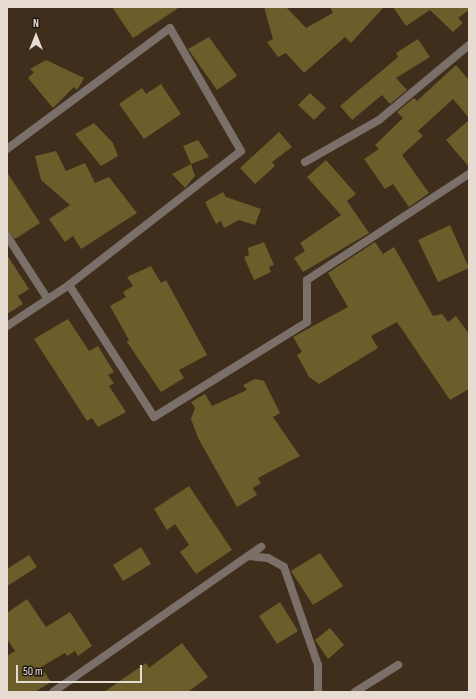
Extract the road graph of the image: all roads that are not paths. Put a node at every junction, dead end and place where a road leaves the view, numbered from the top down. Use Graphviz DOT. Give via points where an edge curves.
graph roads {
  1 [pos="469,45"];
  2 [pos="7,149"];
  3 [pos="305,162"];
  4 [pos="469,174"];
  5 [pos="7,236"];
  6 [pos="69,285"];
  7 [pos="47,298"];
  8 [pos="7,326"];
  9 [pos="261,547"];
  10 [pos="248,556"];
  11 [pos="398,665"];
  12 [pos="53,692"];
  13 [pos="318,692"];
  14 [pos="355,692"];
  1 -- 3 [label="street" via="379,120"];
  2 -- 6 [label="street" via="170,28 241,151"];
  4 -- 6 [label="street" via="307,280 307,322 154,417"];
  5 -- 7 [label="street"];
  6 -- 7 [label="street"];
  7 -- 8 [label="street"];
  9 -- 10 [label="street"];
  10 -- 12 [label="street"];
  10 -- 13 [label="street" via="268,558 284,567 318,665 321,681"];
  11 -- 14 [label="street"];
}
